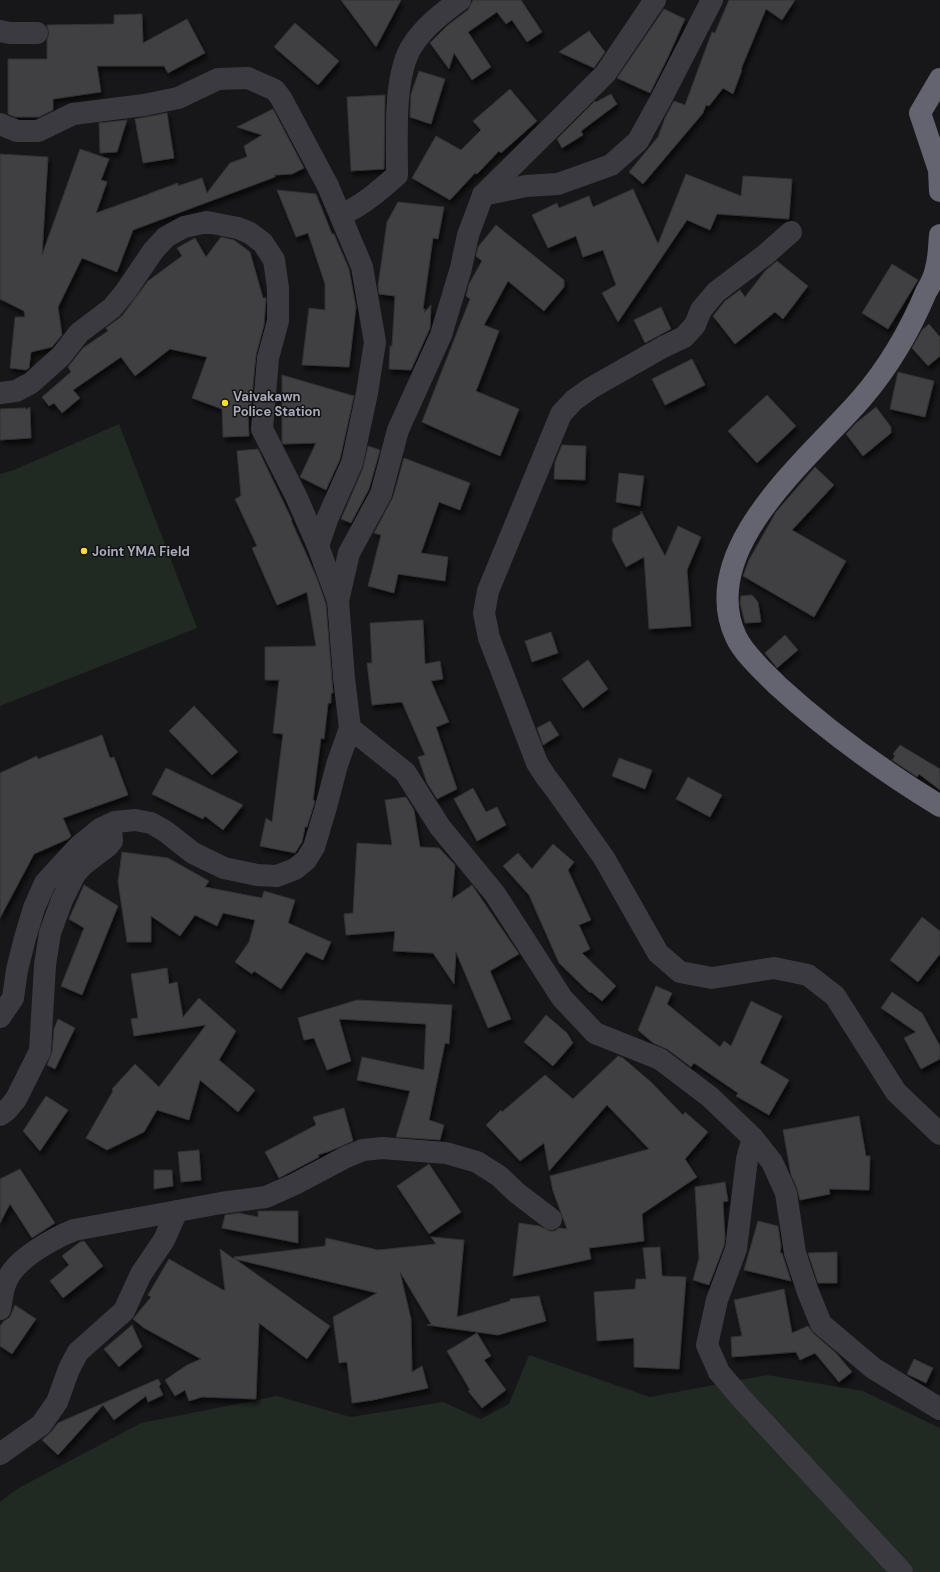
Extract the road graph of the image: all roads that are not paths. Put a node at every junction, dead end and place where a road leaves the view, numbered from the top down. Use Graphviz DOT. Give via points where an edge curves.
graph roads {
  1 [pos="460,0"];
  2 [pos="655,0"];
  3 [pos="712,0"];
  4 [pos="0,31"];
  5 [pos="37,33"];
  6 [pos="940,79"];
  7 [pos="0,124"];
  8 [pos="940,190"];
  9 [pos="482,195"];
  10 [pos="341,215"];
  11 [pos="791,232"];
  12 [pos="940,235"];
  13 [pos="0,393"];
  14 [pos="318,546"];
  15 [pos="338,601"];
  16 [pos="350,728"];
  17 [pos="940,806"];
  18 [pos="111,825"];
  19 [pos="0,1017"];
  20 [pos="0,1115"];
  21 [pos="940,1134"];
  22 [pos="753,1138"];
  23 [pos="178,1211"];
  24 [pos="551,1219"];
  25 [pos="0,1309"];
  26 [pos="940,1409"];
  27 [pos="0,1454"];
  28 [pos="902,1572"];
  1 -- 10 [label="street" via="442,12 424,30 411,47 404,66 398,87 397,175 356,208"];
  2 -- 9 [label="street" via="605,74"];
  3 -- 9 [label="street" via="638,141 611,165 558,184 526,186"];
  4 -- 5 [label="street"];
  6 -- 8 [label="highway" via="920,113 939,170"];
  7 -- 10 [label="street" via="18,131 38,131 73,114 144,105 178,98 218,79 248,78 275,90 281,98"];
  9 -- 15 [label="street" via="468,234 461,268 441,335 398,430 381,494 349,553"];
  10 -- 14 [label="street" via="362,267 375,342 368,393 352,463"];
  11 -- 21 [label="street" via="712,296 701,310 695,325 684,337 591,388 574,400 561,414 488,591 484,613 489,638 537,763 604,858 658,953 680,972 712,978 774,968 808,975 835,996 896,1092"];
  12 -- 17 [label="highway" via="936,270 917,314 891,358 861,399 783,483 748,531 734,560 727,588 728,613 736,638 757,667 797,704 838,736 904,784"];
  13 -- 14 [label="street" via="16,391 31,383 61,356 79,333 112,308 153,251 166,238 184,227 207,222 250,233 263,243 274,260 278,288 278,321 268,358 262,429"];
  14 -- 15 [label="street"];
  15 -- 16 [label="street"];
  16 -- 18 [label="street" via="314,847 306,860 295,869 277,876 257,876 224,868 193,853 151,823 135,820 115,822"];
  16 -- 22 [label="street" via="405,772 440,827 495,894 562,998 595,1033 660,1059 710,1097"];
  18 -- 19 [label="street" via="100,829 79,846 45,883 25,938 12,998"];
  18 -- 20 [label="street" via="112,841 75,874 55,917 43,976 40,1051 16,1098"];
  22 -- 26 [label="street" via="772,1162 786,1193 795,1254 821,1324 873,1368"];
  22 -- 28 [label="street" via="747,1159 736,1249 717,1300 707,1346 719,1372 740,1398"];
  23 -- 24 [label="street" via="266,1197 346,1157 363,1150 382,1148 446,1153 478,1162"];
  23 -- 25 [label="street" via="74,1230 60,1236 19,1262 5,1282"];
  23 -- 27 [label="street" via="164,1240 141,1274 124,1311 78,1352 57,1402 41,1425"];
}
